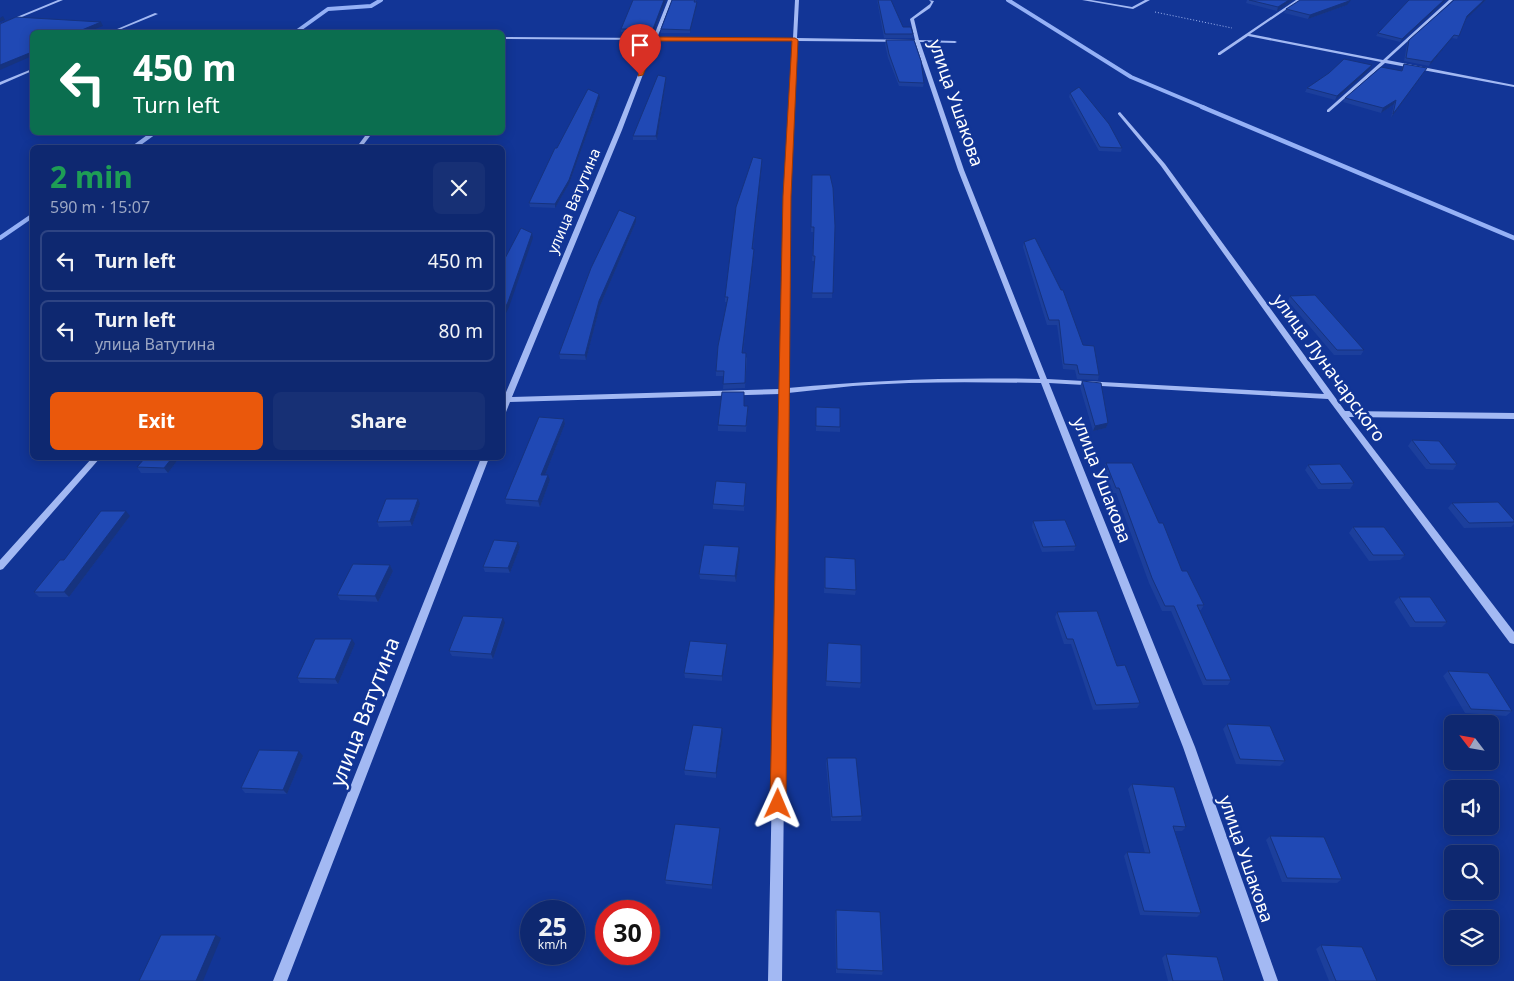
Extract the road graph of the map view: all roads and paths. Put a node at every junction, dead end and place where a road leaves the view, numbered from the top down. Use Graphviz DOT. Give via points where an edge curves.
graph roads {
  1 [pos="61,0"];
  2 [pos="670,0"];
  3 [pos="797,0"];
  4 [pos="931,0"];
  5 [pos="1084,0"];
  6 [pos="1148,0"];
  7 [pos="1298,0"];
  8 [pos="1451,0"];
  9 [pos="1133,8"];
  10 [pos="156,14"];
  11 [pos="0,25"];
  12 [pos="117,30"];
  13 [pos="1248,33"];
  14 [pos="505,38"];
  15 [pos="655,39"];
  16 [pos="795,40"];
  17 [pos="917,41"];
  18 [pos="955,42"];
  19 [pos="1219,54"];
  20 [pos="1385,61"];
  21 [pos="30,71"];
  22 [pos="0,84"];
  23 [pos="1514,86"];
  24 [pos="1329,111"];
  25 [pos="1120,113"];
  26 [pos="369,135"];
  27 [pos="360,145"];
  28 [pos="1046,381"];
  29 [pos="785,391"];
  30 [pos="1330,397"];
  31 [pos="505,400"];
  32 [pos="1343,414"];
  33 [pos="1514,416"];
  34 [pos="94,460"];
  35 [pos="484,460"];
  36 [pos="0,566"];
  37 [pos="1514,640"];
  38 [pos="280,981"];
  39 [pos="775,981"];
  40 [pos="1272,981"];
  1 -- 11 [label="street"];
  2 -- 15 [label="street, улица Ватутина"];
  3 -- 16 [label="street"];
  4 -- 17 [label="street, улица Ушакова" via="931,6 916,13 912,19"];
  5 -- 9 [label="street"];
  6 -- 9 [label="street"];
  7 -- 13 [label="street"];
  8 -- 20 [label="street"];
  9 -- 13 [label="path"];
  10 -- 12 [label="street"];
  13 -- 19 [label="street"];
  13 -- 20 [label="street"];
  14 -- 15 [label="street"];
  15 -- 16 [label="street"];
  15 -- 31 [label="street, улица Ватутина"];
  16 -- 17 [label="street"];
  16 -- 29 [label="street" via="787,196"];
  17 -- 18 [label="street"];
  17 -- 28 [label="street, улица Ушакова" via="961,170"];
  20 -- 23 [label="street"];
  20 -- 24 [label="street"];
  21 -- 22 [label="street"];
  25 -- 30 [label="street, улица Луначарского" via="1163,165"];
  26 -- 27 [label="street"];
  28 -- 29 [label="street" via="910,381"];
  28 -- 30 [label="street"];
  28 -- 40 [label="street, улица Ушакова" via="1189,747"];
  29 -- 31 [label="street"];
  29 -- 39 [label="street"];
  30 -- 32 [label="street, улица Луначарского"];
  32 -- 33 [label="street"];
  32 -- 37 [label="street, улица Луначарского"];
  34 -- 36 [label="street"];
  35 -- 38 [label="street, улица Ватутина"];
}
